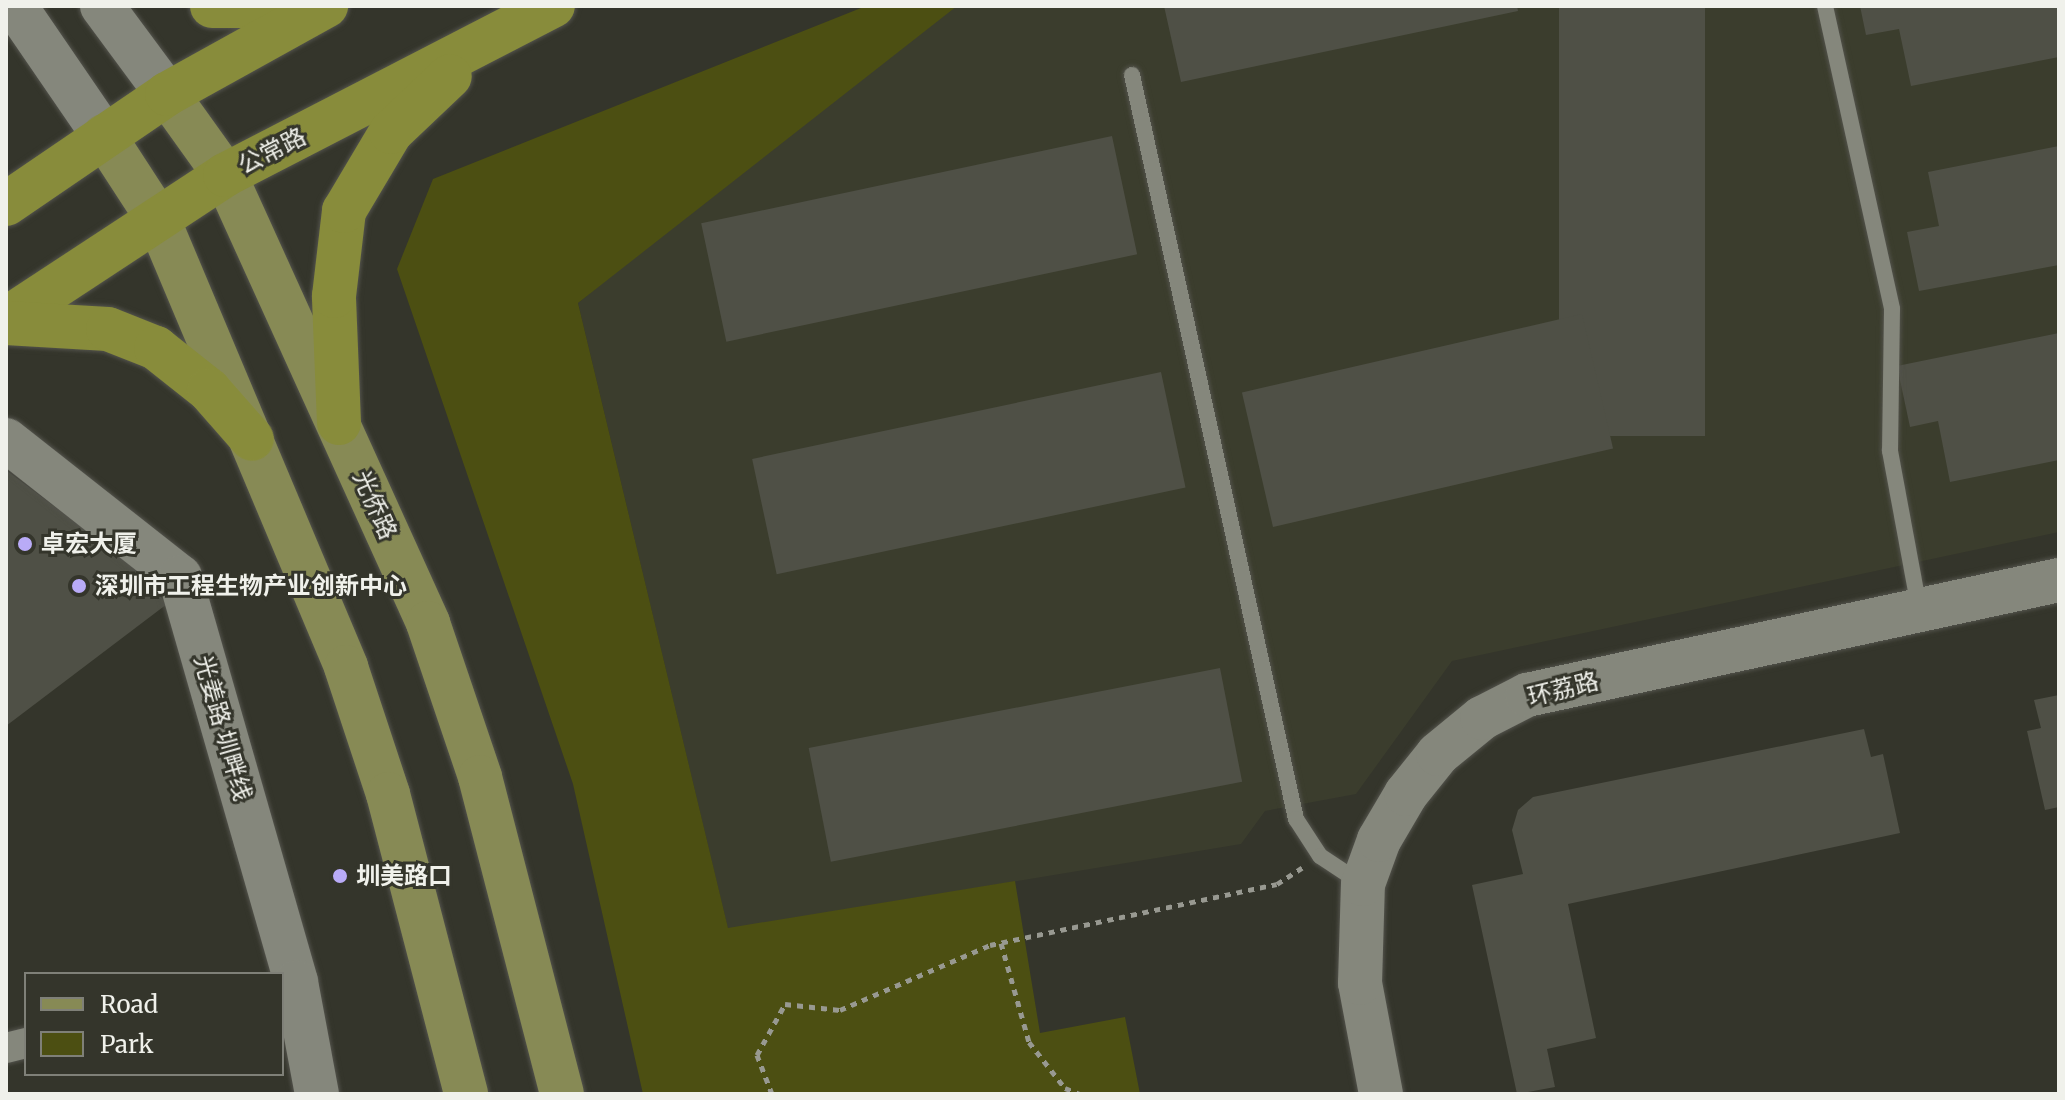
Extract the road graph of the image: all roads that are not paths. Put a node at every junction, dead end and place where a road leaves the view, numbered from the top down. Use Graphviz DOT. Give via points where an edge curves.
graph roads {
  1 [pos="15,6"];
  2 [pos="102,6"];
  3 [pos="212,6"];
  4 [pos="298,6"];
  5 [pos="326,6"];
  6 [pos="553,6"];
  7 [pos="1825,6"];
  8 [pos="488,41"];
  9 [pos="1132,75"];
  10 [pos="167,94"];
  11 [pos="104,136"];
  12 [pos="225,175"];
  13 [pos="6,204"];
  14 [pos="158,219"];
  15 [pos="6,321"];
  16 [pos="339,423"];
  17 [pos="252,439"];
  18 [pos="6,440"];
  19 [pos="2059,580"];
  20 [pos="1920,610"];
  21 [pos="1363,884"];
  22 [pos="289,984"];
  23 [pos="317,1094"];
  24 [pos="466,1094"];
  25 [pos="562,1094"];
  26 [pos="1381,1094"];
  1 -- 11 [label="street"];
  2 -- 10 [label="street, 光侨路"];
  3 -- 4 [label="highway"];
  5 -- 10 [label="highway"];
  6 -- 8 [label="highway, 公常路"];
  7 -- 20 [label="lane" via="1892,309 1890,451"];
  8 -- 12 [label="highway, 公常路"];
  8 -- 16 [label="highway" via="391,132 344,211 334,296"];
  9 -- 21 [label="lane" via="1296,819 1320,856"];
  10 -- 11 [label="highway"];
  10 -- 12 [label="main road, 光侨路"];
  11 -- 13 [label="highway"];
  11 -- 14 [label="main road"];
  12 -- 14 [label="highway, 公常路"];
  12 -- 16 [label="main road, 光侨路"];
  14 -- 15 [label="highway, 公常路"];
  14 -- 17 [label="main road"];
  15 -- 17 [label="highway" via="108,329 156,348 209,390"];
  16 -- 25 [label="main road, 光侨路" via="428,623 480,777"];
  17 -- 24 [label="main road" via="346,667 388,794"];
  18 -- 22 [label="street, 光姜路 圳畔线" via="180,577"];
  19 -- 20 [label="street, 环荔路"];
  20 -- 21 [label="street, 环荔路" via="1527,695 1482,718 1438,754 1379,840"];
  21 -- 26 [label="street, 环荔路" via="1360,983"];
  22 -- 23 [label="street, 光姜路 圳畔线"];
}
